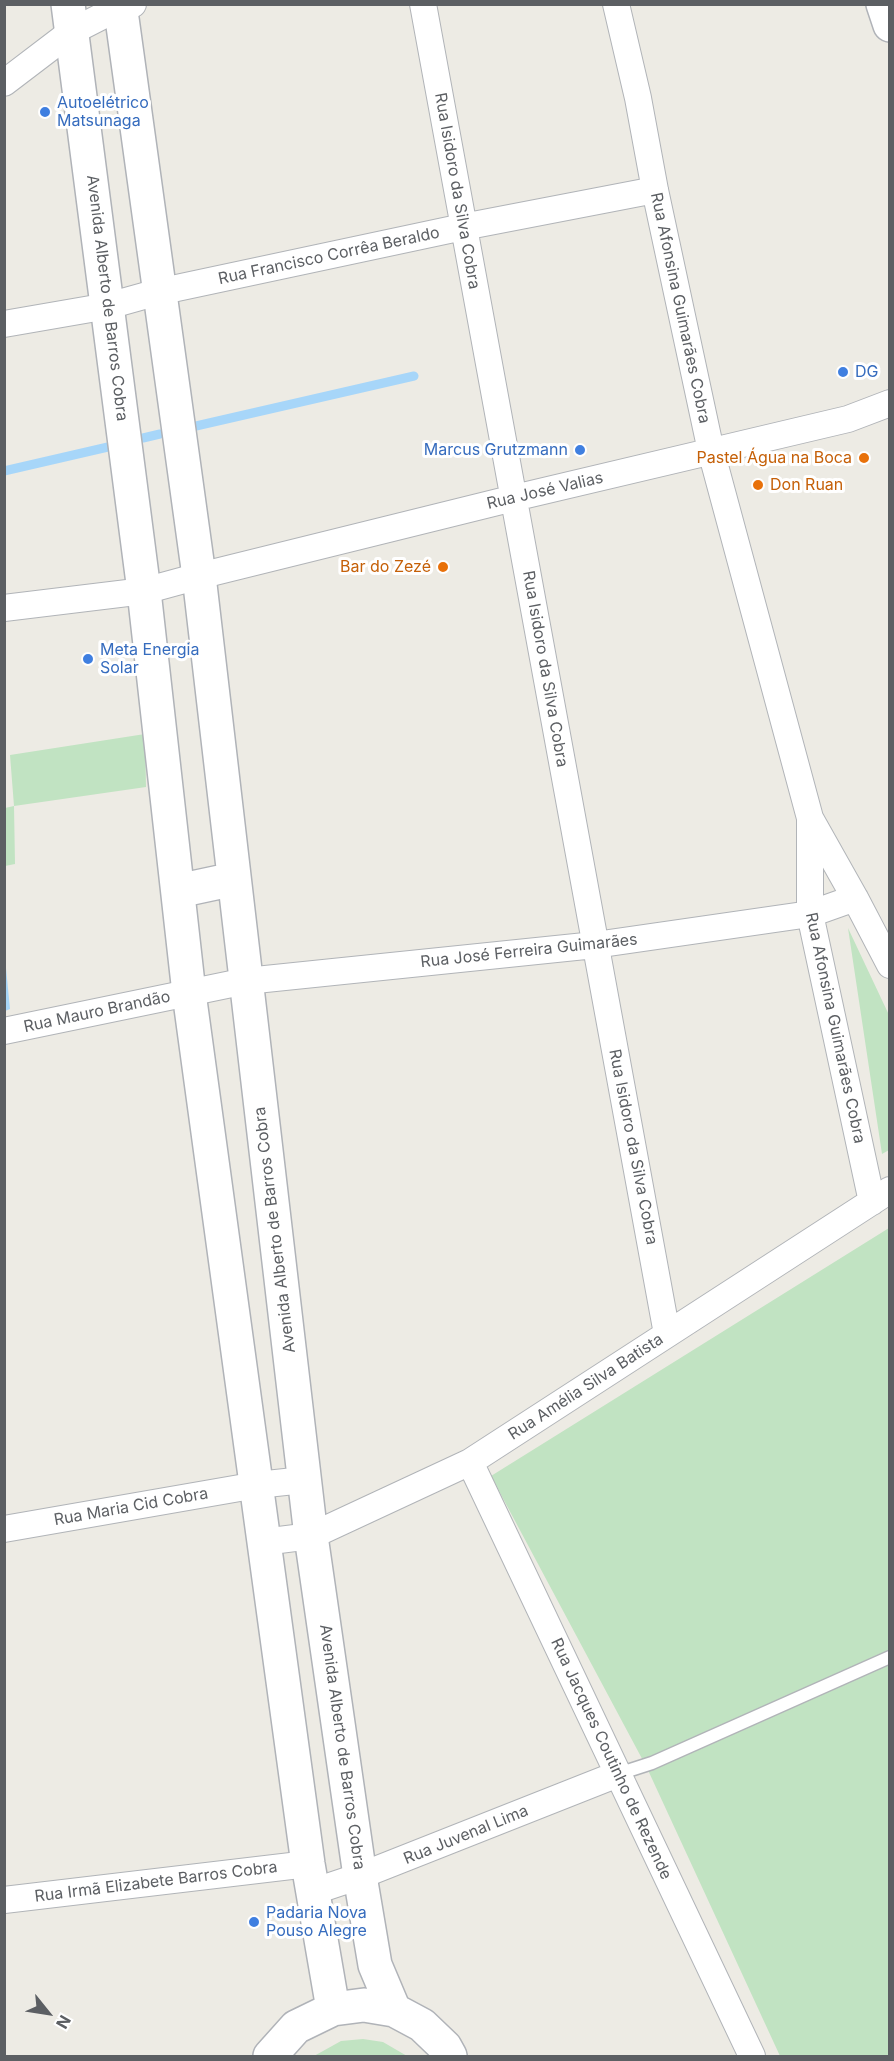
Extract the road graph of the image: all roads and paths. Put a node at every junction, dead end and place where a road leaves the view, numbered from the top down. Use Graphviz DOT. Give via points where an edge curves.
graph roads {
  1 [pos="423,4"];
  2 [pos="616,4"];
  3 [pos="883,4"];
  4 [pos="124,5"];
  5 [pos="70,18"];
  6 [pos="890,25"];
  7 [pos="4,83"];
  8 [pos="655,190"];
  9 [pos="463,227"];
  10 [pos="158,292"];
  11 [pos="108,306"];
  12 [pos="4,324"];
  13 [pos="890,402"];
  14 [pos="711,451"];
  15 [pos="514,498"];
  16 [pos="199,576"];
  17 [pos="144,591"];
  18 [pos="4,608"];
  19 [pos="810,818"];
  20 [pos="234,879"];
  21 [pos="178,891"];
  22 [pos="855,898"];
  23 [pos="810,914"];
  24 [pos="595,945"];
  25 [pos="890,965"];
  26 [pos="246,981"];
  27 [pos="189,993"];
  28 [pos="4,1031"];
  29 [pos="881,1196"];
  30 [pos="668,1334"];
  31 [pos="470,1462"];
  32 [pos="304,1480"];
  33 [pos="257,1485"];
  34 [pos="4,1529"];
  35 [pos="311,1536"];
  36 [pos="263,1542"];
  37 [pos="890,1657"];
  38 [pos="618,1774"];
  39 [pos="360,1876"];
  40 [pos="310,1878"];
  41 [pos="4,1900"];
  42 [pos="333,2009"];
  43 [pos="394,2010"];
  44 [pos="270,2056"];
  45 [pos="450,2056"];
  46 [pos="752,2056"];
  1 -- 9 [label="street, Rua Isidoro da Silva Cobra"];
  2 -- 8 [label="street, Rua Afonsina Guimarães Cobra"];
  3 -- 6 [label="street"];
  4 -- 5 [label="street"];
  4 -- 10 [label="street, Avenida Alberto de Barros Cobra"];
  5 -- 7 [label="street"];
  5 -- 11 [label="street, Avenida Alberto de Barros Cobra"];
  8 -- 9 [label="street, Rua Francisco Corrêa Beraldo"];
  8 -- 14 [label="street, Rua Afonsina Guimarães Cobra"];
  9 -- 10 [label="street, Rua Francisco Corrêa Beraldo"];
  9 -- 15 [label="street, Rua Isidoro da Silva Cobra"];
  10 -- 11 [label="street, Rua Francisco Corrêa Beraldo"];
  10 -- 16 [label="street, Avenida Alberto de Barros Cobra"];
  11 -- 12 [label="street, Rua Francisco Corrêa Beraldo"];
  11 -- 17 [label="street, Avenida Alberto de Barros Cobra"];
  13 -- 14 [label="street, Rua José Valias" via="848,419"];
  14 -- 15 [label="street, Rua José Valias"];
  14 -- 19 [label="street, Rua Afonsina Guimarães Cobra"];
  15 -- 16 [label="street, Rua José Valias"];
  15 -- 24 [label="street, Rua Isidoro da Silva Cobra"];
  16 -- 17 [label="street"];
  16 -- 20 [label="street, Avenida Alberto de Barros Cobra"];
  17 -- 18 [label="street"];
  17 -- 21 [label="street, Avenida Alberto de Barros Cobra"];
  19 -- 22 [label="street, Rua Afonsina Guimarães Cobra"];
  19 -- 23 [label="street, Rua Afonsina Guimarães Cobra"];
  20 -- 21 [label="street"];
  20 -- 26 [label="street, Avenida Alberto de Barros Cobra"];
  21 -- 27 [label="street, Avenida Alberto de Barros Cobra"];
  22 -- 23 [label="street, Rua José Ferreira Guimarães"];
  22 -- 25 [label="street, Rua Afonsina Guimarães Cobra"];
  23 -- 24 [label="street, Rua José Ferreira Guimarães"];
  23 -- 29 [label="street, Rua Afonsina Guimarães Cobra"];
  24 -- 26 [label="street, Rua José Ferreira Guimarães"];
  24 -- 30 [label="street, Rua Isidoro da Silva Cobra"];
  26 -- 27 [label="street"];
  26 -- 32 [label="street, Avenida Alberto de Barros Cobra"];
  27 -- 28 [label="street, Rua Mauro Brandão"];
  27 -- 33 [label="street, Avenida Alberto de Barros Cobra"];
  29 -- 30 [label="street, Rua Amélia Silva Batista"];
  30 -- 31 [label="street, Rua Amélia Silva Batista"];
  31 -- 35 [label="street, Rua Amélia Silva Batista"];
  31 -- 38 [label="street, Rua Jacques Coutinho de Rezende"];
  32 -- 33 [label="street"];
  32 -- 35 [label="street, Avenida Alberto de Barros Cobra"];
  33 -- 34 [label="street, Rua Maria Cid Cobra"];
  33 -- 36 [label="street, Avenida Alberto de Barros Cobra"];
  35 -- 36 [label="street, Rua Amélia Silva Batista"];
  35 -- 39 [label="street, Avenida Alberto de Barros Cobra"];
  36 -- 40 [label="street, Avenida Alberto de Barros Cobra"];
  37 -- 38 [label="lane" via="652,1763"];
  38 -- 39 [label="street, Rua Juvenal Lima"];
  38 -- 46 [label="street, Rua Jacques Coutinho de Rezende"];
  39 -- 40 [label="street, Rua Juvenal Lima"];
  39 -- 43 [label="street, Avenida Alberto de Barros Cobra" via="375,1965"];
  40 -- 41 [label="street, Rua Irmã Elizabete Barros Cobra"];
  40 -- 42 [label="street, Avenida Alberto de Barros Cobra"];
  42 -- 43 [label="street" via="364,2006"];
  42 -- 44 [label="street" via="296,2027"];
  43 -- 45 [label="street" via="422,2025"];
}
